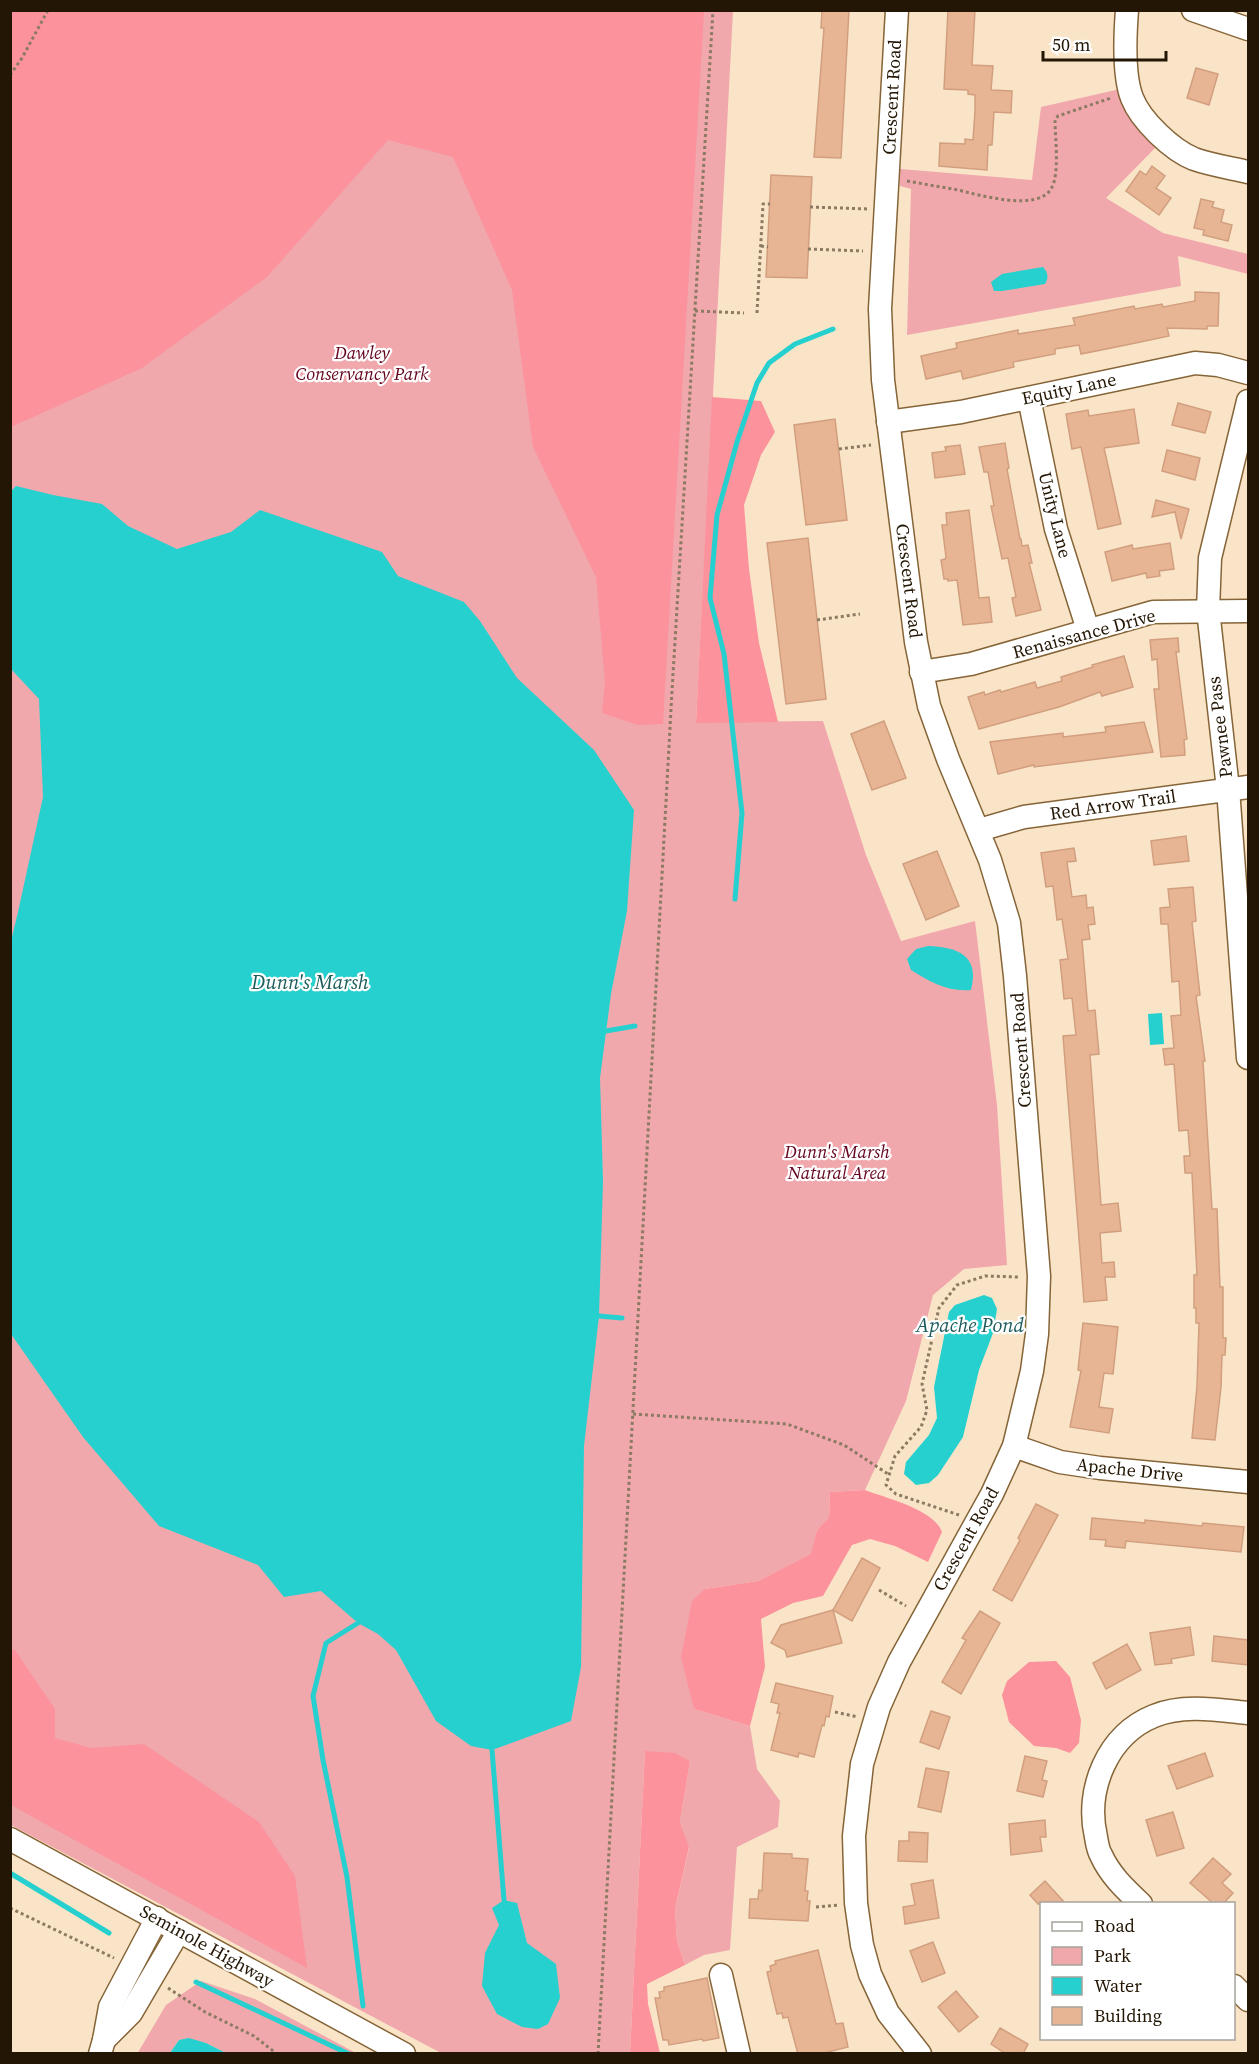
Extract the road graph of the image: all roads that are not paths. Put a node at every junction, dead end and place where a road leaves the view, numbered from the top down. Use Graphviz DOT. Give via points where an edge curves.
graph roads {
  1 [pos="897,10"];
  2 [pos="1127,10"];
  3 [pos="1193,10"];
  4 [pos="1248,29"];
  5 [pos="1248,172"];
  6 [pos="1248,373"];
  7 [pos="1029,398"];
  8 [pos="1248,401"];
  9 [pos="890,432"];
  10 [pos="1208,610"];
  11 [pos="1248,610"];
  12 [pos="1088,630"];
  13 [pos="921,672"];
  14 [pos="1238,788"];
  15 [pos="979,830"];
  16 [pos="1248,1058"];
  17 [pos="1014,1446"];
  18 [pos="1248,1482"];
  19 [pos="1248,1713"];
  20 [pos="10,1839"];
  21 [pos="1139,1902"];
  22 [pos="156,1918"];
  23 [pos="179,1931"];
  24 [pos="721,1975"];
  25 [pos="1235,1988"];
  26 [pos="1248,2000"];
  27 [pos="102,2047"];
  28 [pos="404,2054"];
  29 [pos="739,2054"];
  30 [pos="920,2054"];
  1 -- 9 [label="street, Crescent Road" via="880,326"];
  2 -- 5 [label="street" via="1126,61 1132,99 1144,117 1174,147 1194,159"];
  3 -- 4 [label="street"];
  6 -- 7 [label="street, Equity Lane" via="1195,363"];
  7 -- 9 [label="street, Equity Lane"];
  7 -- 12 [label="street, Unity Lane" via="1056,529"];
  8 -- 10 [label="street, Pawnee Pass" via="1210,558"];
  9 -- 13 [label="street, Crescent Road"];
  10 -- 11 [label="street, Renaissance Drive"];
  10 -- 12 [label="street, Renaissance Drive" via="1153,612"];
  10 -- 14 [label="street, Pawnee Pass"];
  12 -- 13 [label="street, Renaissance Drive" via="981,662"];
  13 -- 15 [label="street, Crescent Road" via="948,759"];
  14 -- 15 [label="street, Red Arrow Trail" via="1024,817"];
  14 -- 16 [label="street, Pawnee Pass"];
  15 -- 17 [label="street, Crescent Road" via="1009,923 1039,1276 1032,1371"];
  17 -- 18 [label="street, Apache Drive" via="1060,1462"];
  17 -- 30 [label="street, Crescent Road" via="976,1524 898,1662 862,1764 856,1803 854,1875 864,1952 888,2013"];
  19 -- 21 [label="street" via="1185,1709 1154,1716 1130,1729 1100,1771 1093,1796 1093,1826 1100,1853 1115,1879"];
  20 -- 22 [label="street, Seminole Highway"];
  22 -- 23 [label="street, Seminole Highway"];
  22 -- 27 [label="street" via="110,2007"];
  23 -- 27 [label="street" via="130,2013"];
  23 -- 28 [label="street, Seminole Highway"];
  24 -- 29 [label="street"];
  25 -- 26 [label="street"];
}
